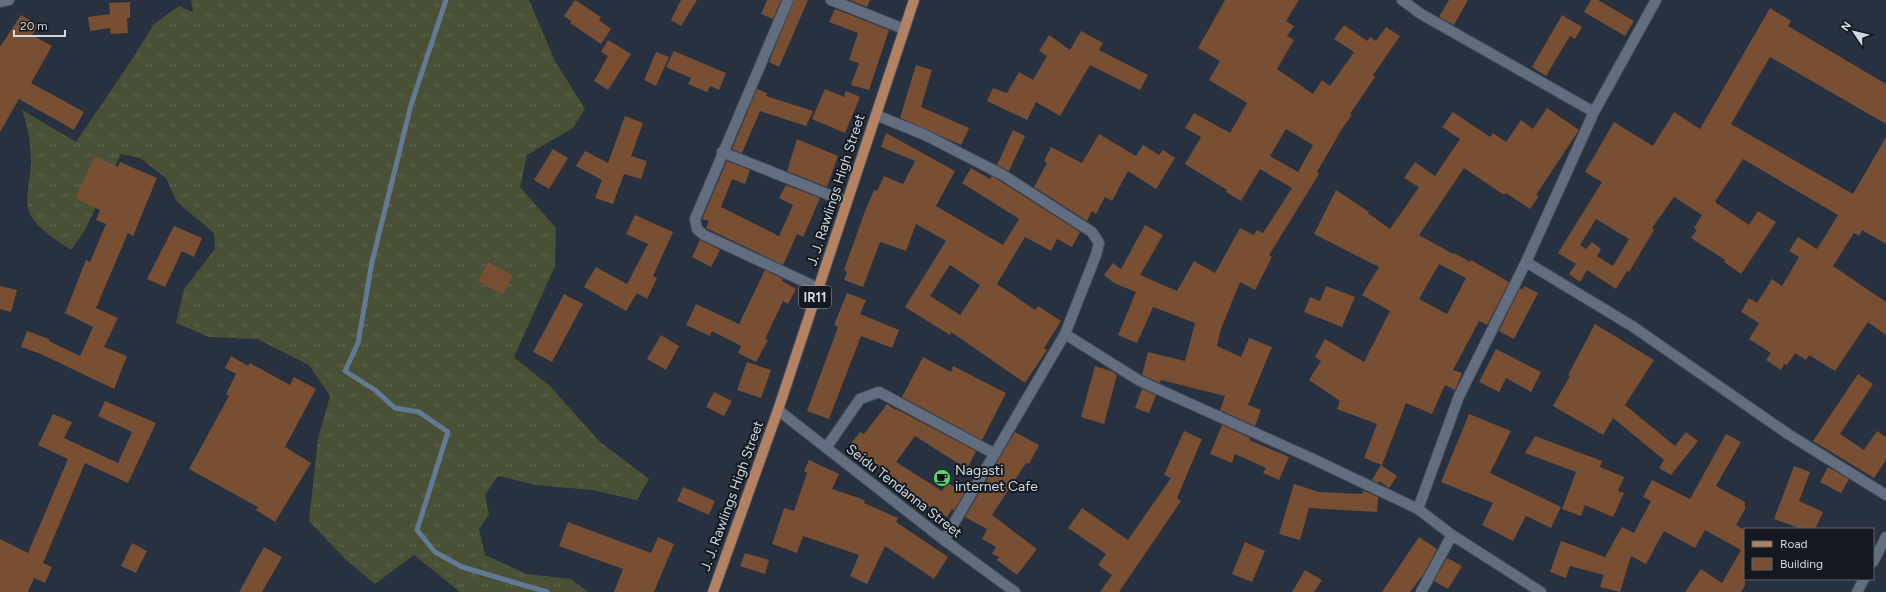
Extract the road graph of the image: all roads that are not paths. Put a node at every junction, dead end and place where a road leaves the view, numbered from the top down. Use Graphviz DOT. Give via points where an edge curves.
graph roads {
  1 [pos="10,0"];
  2 [pos="788,0"];
  3 [pos="831,0"];
  4 [pos="914,0"];
  5 [pos="1402,0"];
  6 [pos="1656,0"];
  7 [pos="0,2"];
  8 [pos="904,29"];
  9 [pos="1594,112"];
  10 [pos="876,115"];
  11 [pos="722,152"];
  12 [pos="847,202"];
  13 [pos="1526,262"];
  14 [pos="818,288"];
  15 [pos="1065,334"];
  16 [pos="778,410"];
  17 [pos="826,448"];
  18 [pos="995,454"];
  19 [pos="1886,494"];
  20 [pos="1418,509"];
  21 [pos="1452,535"];
  22 [pos="1886,537"];
  23 [pos="944,540"];
  24 [pos="1874,560"];
  25 [pos="1864,580"];
  26 [pos="713,592"];
  27 [pos="1015,592"];
  28 [pos="1421,592"];
  29 [pos="1541,592"];
  30 [pos="1858,592"];
  1 -- 7 [label="street"];
  2 -- 11 [label="street"];
  3 -- 8 [label="street"];
  4 -- 8 [label="main road, J. J. Rawlings High Street / IR11"];
  5 -- 9 [label="street" via="1421,14"];
  6 -- 9 [label="street"];
  8 -- 10 [label="main road, J. J. Rawlings High Street / IR11"];
  9 -- 13 [label="street"];
  10 -- 12 [label="main road, J. J. Rawlings High Street / IR11"];
  10 -- 15 [label="street" via="925,135 1003,175 1092,232 1099,243 1096,255"];
  11 -- 12 [label="street"];
  11 -- 14 [label="street" via="698,209 695,219 697,228 704,235"];
  12 -- 14 [label="main road, J. J. Rawlings High Street / IR11"];
  13 -- 19 [label="street" via="1632,326 1788,434"];
  13 -- 20 [label="street" via="1460,396"];
  14 -- 16 [label="main road, J. J. Rawlings High Street / IR11"];
  15 -- 18 [label="street"];
  15 -- 20 [label="street" via="1140,381"];
  16 -- 17 [label="street, Seidu Tendanna Street"];
  16 -- 26 [label="main road, J. J. Rawlings High Street / IR11"];
  17 -- 18 [label="street" via="860,399 879,392"];
  17 -- 23 [label="street, Seidu Tendanna Street"];
  18 -- 23 [label="street"];
  20 -- 21 [label="street"];
  21 -- 28 [label="street"];
  21 -- 29 [label="street"];
  22 -- 24 [label="street"];
  23 -- 27 [label="street, Seidu Tendanna Street"];
  25 -- 30 [label="street"];
}
